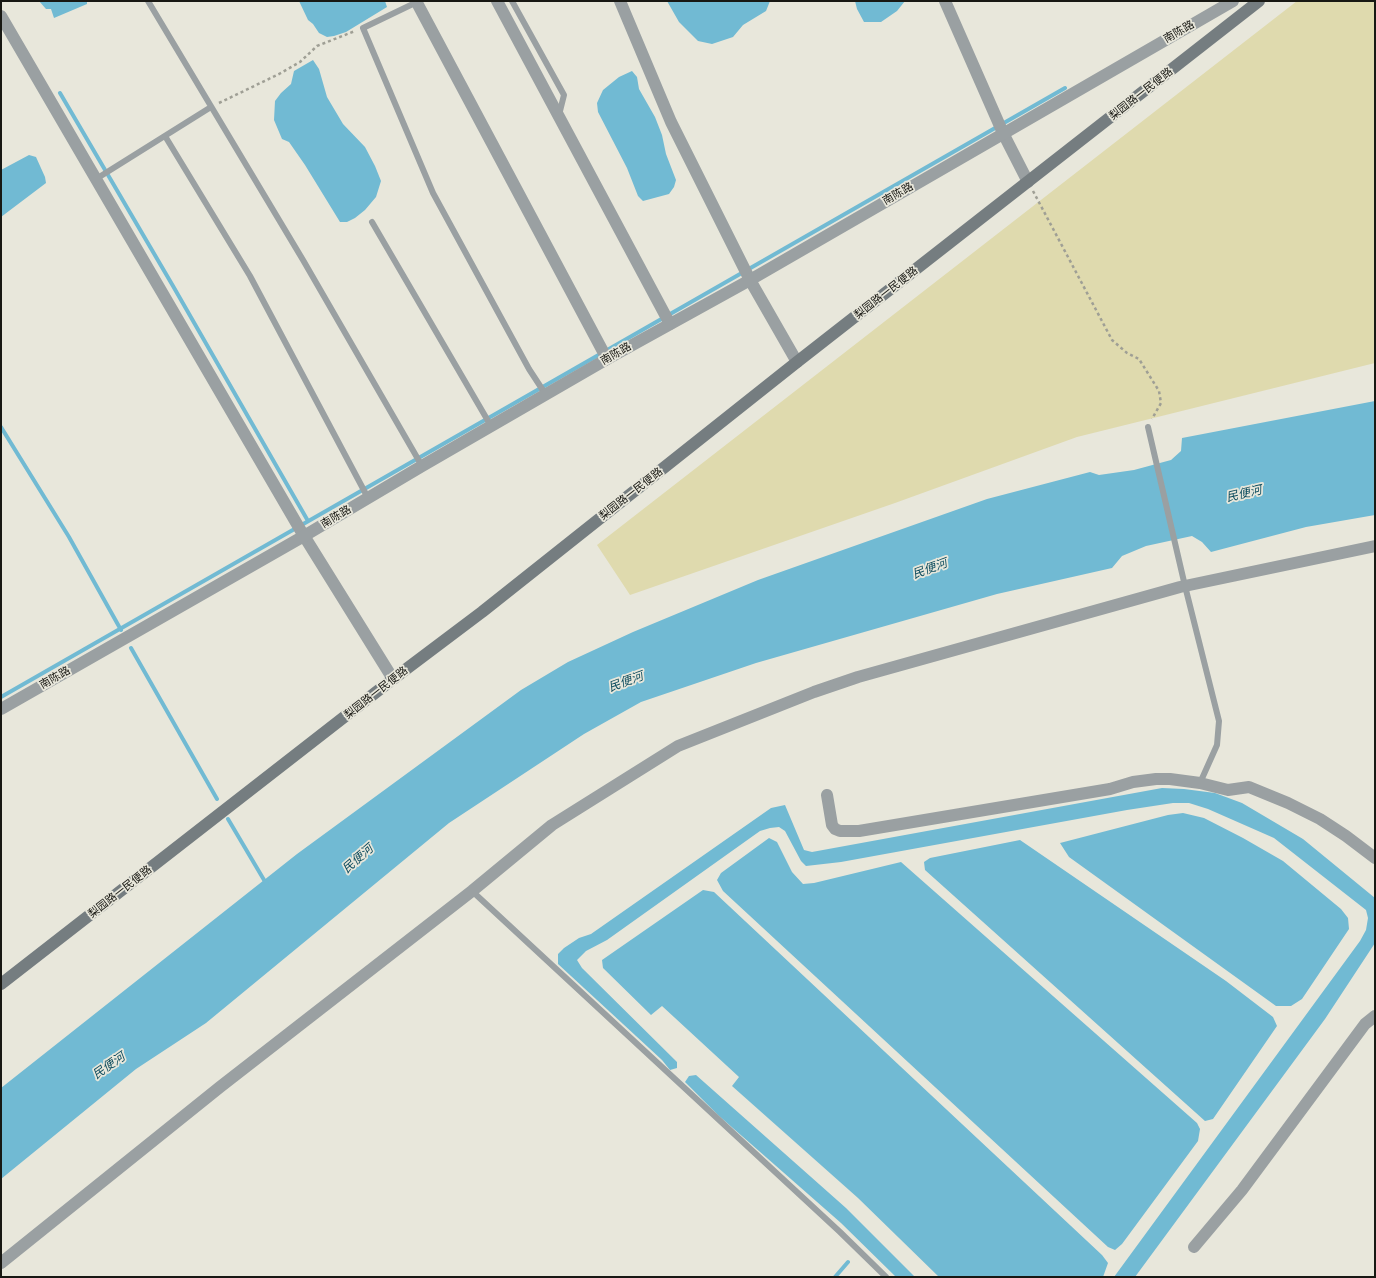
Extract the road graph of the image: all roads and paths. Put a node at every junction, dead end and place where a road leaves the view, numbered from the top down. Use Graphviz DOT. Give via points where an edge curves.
graph roads {
  1 [pos="148,1"];
  2 [pos="497,1"];
  3 [pos="512,1"];
  4 [pos="620,1"];
  5 [pos="945,1"];
  6 [pos="1233,1"];
  7 [pos="1259,1"];
  8 [pos="417,2"];
  9 [pos="1,16"];
  10 [pos="363,28"];
  11 [pos="211,107"];
  12 [pos="558,116"];
  13 [pos="1001,128"];
  14 [pos="165,136"];
  15 [pos="99,178"];
  16 [pos="1028,182"];
  17 [pos="372,222"];
  18 [pos="747,274"];
  19 [pos="667,318"];
  20 [pos="604,354"];
  21 [pos="797,362"];
  22 [pos="544,393"];
  23 [pos="490,425"];
  24 [pos="1148,427"];
  25 [pos="421,465"];
  26 [pos="367,496"];
  27 [pos="300,530"];
  28 [pos="1375,546"];
  29 [pos="1185,586"];
  30 [pos="393,679"];
  31 [pos="1,709"];
  32 [pos="1200,783"];
  33 [pos="827,795"];
  34 [pos="1375,858"];
  35 [pos="472,891"];
  36 [pos="1,984"];
  37 [pos="1375,1016"];
  38 [pos="1194,1247"];
  39 [pos="1,1263"];
  40 [pos="886,1277"];
  1 -- 11 [label="lane"];
  2 -- 12 [label="street"];
  3 -- 12 [label="lane" via="564,95"];
  4 -- 18 [label="street" via="671,122"];
  5 -- 13 [label="street"];
  6 -- 13 [label="street, 南陈路"];
  7 -- 16 [label="main road, 梨园路一民便路"];
  8 -- 10 [label="lane"];
  8 -- 20 [label="street"];
  9 -- 15 [label="street"];
  10 -- 11 [label="path" via="317,46 300,62"];
  10 -- 22 [label="lane" via="433,193 528,369"];
  11 -- 14 [label="lane"];
  11 -- 25 [label="lane"];
  12 -- 19 [label="street"];
  13 -- 16 [label="street"];
  13 -- 18 [label="street, 南陈路"];
  14 -- 15 [label="lane"];
  14 -- 26 [label="lane" via="250,276"];
  15 -- 27 [label="street"];
  16 -- 21 [label="main road, 梨园路一民便路"];
  16 -- 24 [label="path" via="1112,340 1126,354 1139,359 1160,390 1161,403"];
  17 -- 23 [label="lane"];
  18 -- 19 [label="street, 南陈路"];
  18 -- 21 [label="street"];
  19 -- 20 [label="street, 南陈路"];
  20 -- 22 [label="street, 南陈路"];
  21 -- 30 [label="main road, 梨园路一民便路" via="482,612"];
  22 -- 23 [label="street, 南陈路"];
  23 -- 25 [label="street, 南陈路"];
  24 -- 29 [label="lane"];
  25 -- 26 [label="street, 南陈路"];
  26 -- 27 [label="street, 南陈路"];
  27 -- 30 [label="street"];
  27 -- 31 [label="street, 南陈路"];
  28 -- 29 [label="street"];
  29 -- 32 [label="lane" via="1219,721 1217,745"];
  29 -- 35 [label="street" via="858,677 678,746 552,825"];
  30 -- 36 [label="main road, 梨园路一民便路"];
  32 -- 33 [label="street" via="1170,779 1143,780 1110,789 860,831 835,829"];
  32 -- 34 [label="street" via="1228,790 1249,787 1288,802 1327,823"];
  35 -- 39 [label="street" via="220,1087"];
  35 -- 40 [label="lane"];
  37 -- 38 [label="street" via="1365,1024 1242,1190"];
}
